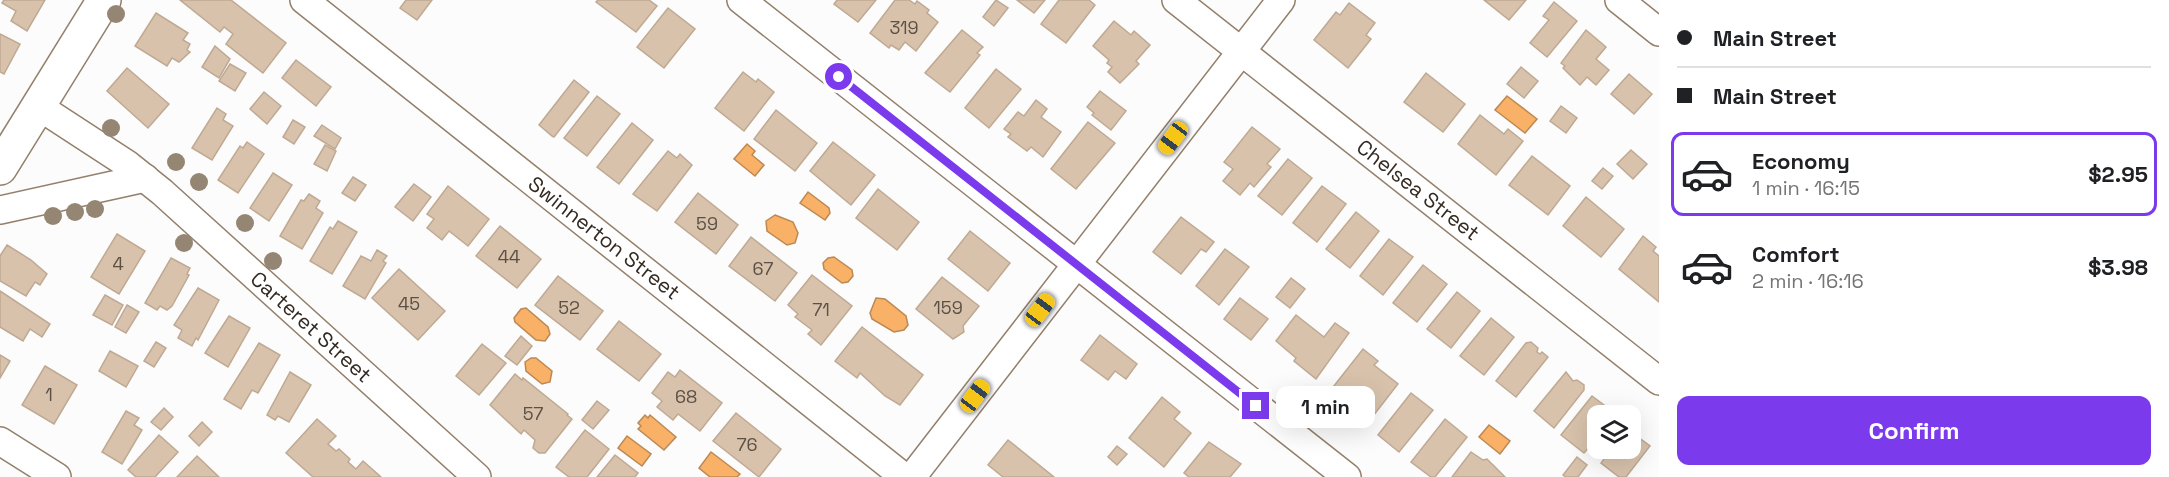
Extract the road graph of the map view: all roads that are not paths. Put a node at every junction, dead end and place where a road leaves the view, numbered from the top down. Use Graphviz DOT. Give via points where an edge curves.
graph roads {
  1 [pos="104,0"];
  2 [pos="304,0"];
  3 [pos="741,0"];
  4 [pos="1176,0"];
  5 [pos="1281,0"];
  6 [pos="1619,0"];
  7 [pos="1659,32"];
  8 [pos="1241,51"];
  9 [pos="38,106"];
  10 [pos="0,168"];
  11 [pos="145,178"];
  12 [pos="0,210"];
  13 [pos="1076,264"];
  14 [pos="1659,381"];
  15 [pos="0,441"];
  16 [pos="57,477"];
  17 [pos="477,477"];
  18 [pos="904,477"];
  19 [pos="912,477"];
  20 [pos="1347,477"];
  1 -- 9 [label="street"];
  2 -- 18 [label="street, Swinnerton Street"];
  3 -- 13 [label="street"];
  4 -- 8 [label="street, Chelsea Street"];
  5 -- 8 [label="street"];
  6 -- 7 [label="street"];
  8 -- 13 [label="street"];
  8 -- 14 [label="street, Chelsea Street"];
  9 -- 10 [label="street"];
  9 -- 11 [label="street, Carteret Street"];
  11 -- 12 [label="street"];
  11 -- 17 [label="street, Carteret Street"];
  13 -- 19 [label="street"];
  13 -- 20 [label="street"];
  15 -- 16 [label="street"];
}
